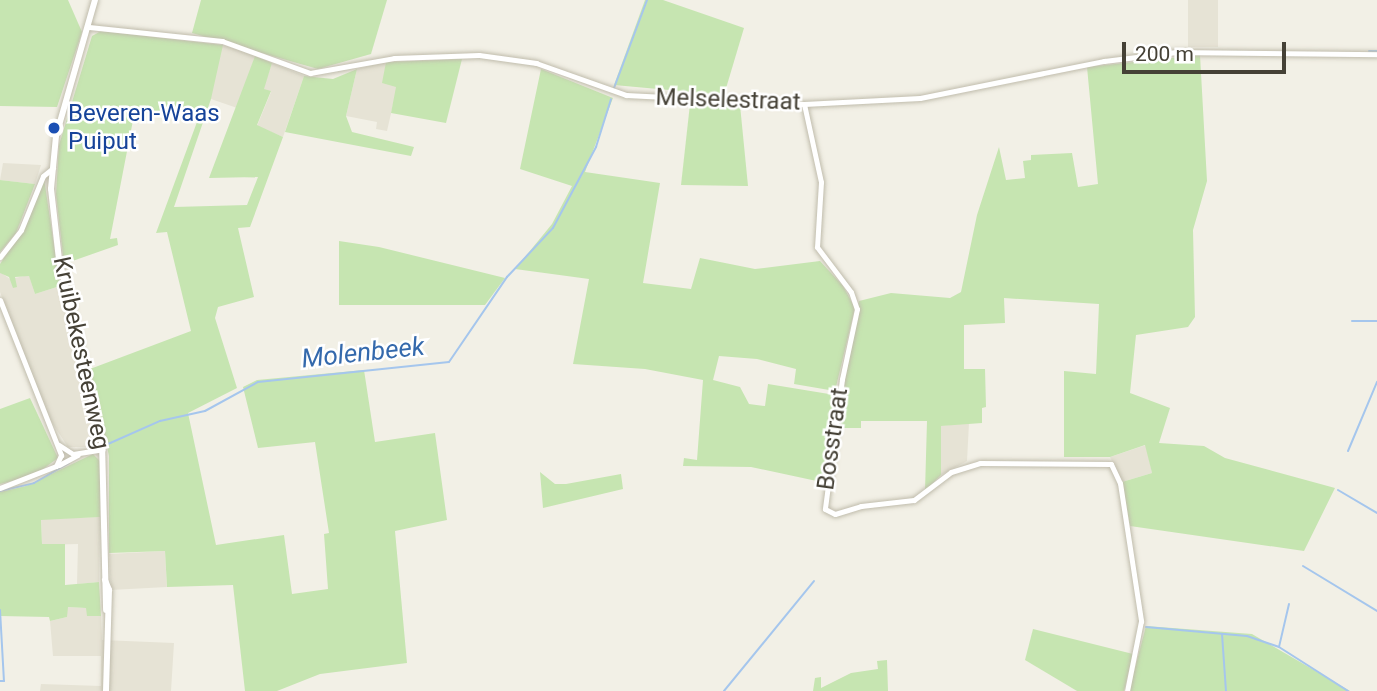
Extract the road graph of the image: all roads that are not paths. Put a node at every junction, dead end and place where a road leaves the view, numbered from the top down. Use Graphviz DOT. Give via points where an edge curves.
graph roads {
  1 [pos="95,0"];
  2 [pos="89,27"];
  3 [pos="1377,54"];
  4 [pos="804,104"];
  5 [pos="53,168"];
  6 [pos="1,258"];
  7 [pos="0,300"];
  8 [pos="59,445"];
  9 [pos="103,449"];
  10 [pos="80,454"];
  11 [pos="56,466"];
  12 [pos="0,488"];
  13 [pos="106,691"];
  14 [pos="1127,691"];
  1 -- 2 [label="street, Kruibekesteenweg"];
  2 -- 4 [label="street, Melselestraat" via="222,41 310,73 394,58 478,55 536,63 626,94"];
  2 -- 5 [label="street, Kruibekesteenweg" via="64,105"];
  3 -- 4 [label="street, Melselestraat" via="1175,52 1104,61 920,98"];
  4 -- 14 [label="street, Bosstraat" via="821,182 817,247 851,292 858,309 842,379 825,509 835,514 915,500 951,472 980,463 1111,464 1120,483 1141,621"];
  5 -- 6 [label="street, Kruibekesteenweg" via="43,176 21,230"];
  5 -- 9 [label="street, Kruibekesteenweg" via="60,259"];
  7 -- 8 [label="street" via="40,410"];
  8 -- 10 [label="street"];
  8 -- 11 [label="street"];
  9 -- 10 [label="street"];
  9 -- 13 [label="street, Kruibekesteenweg" via="105,580 109,590"];
  10 -- 11 [label="street"];
  11 -- 12 [label="street"];
}
